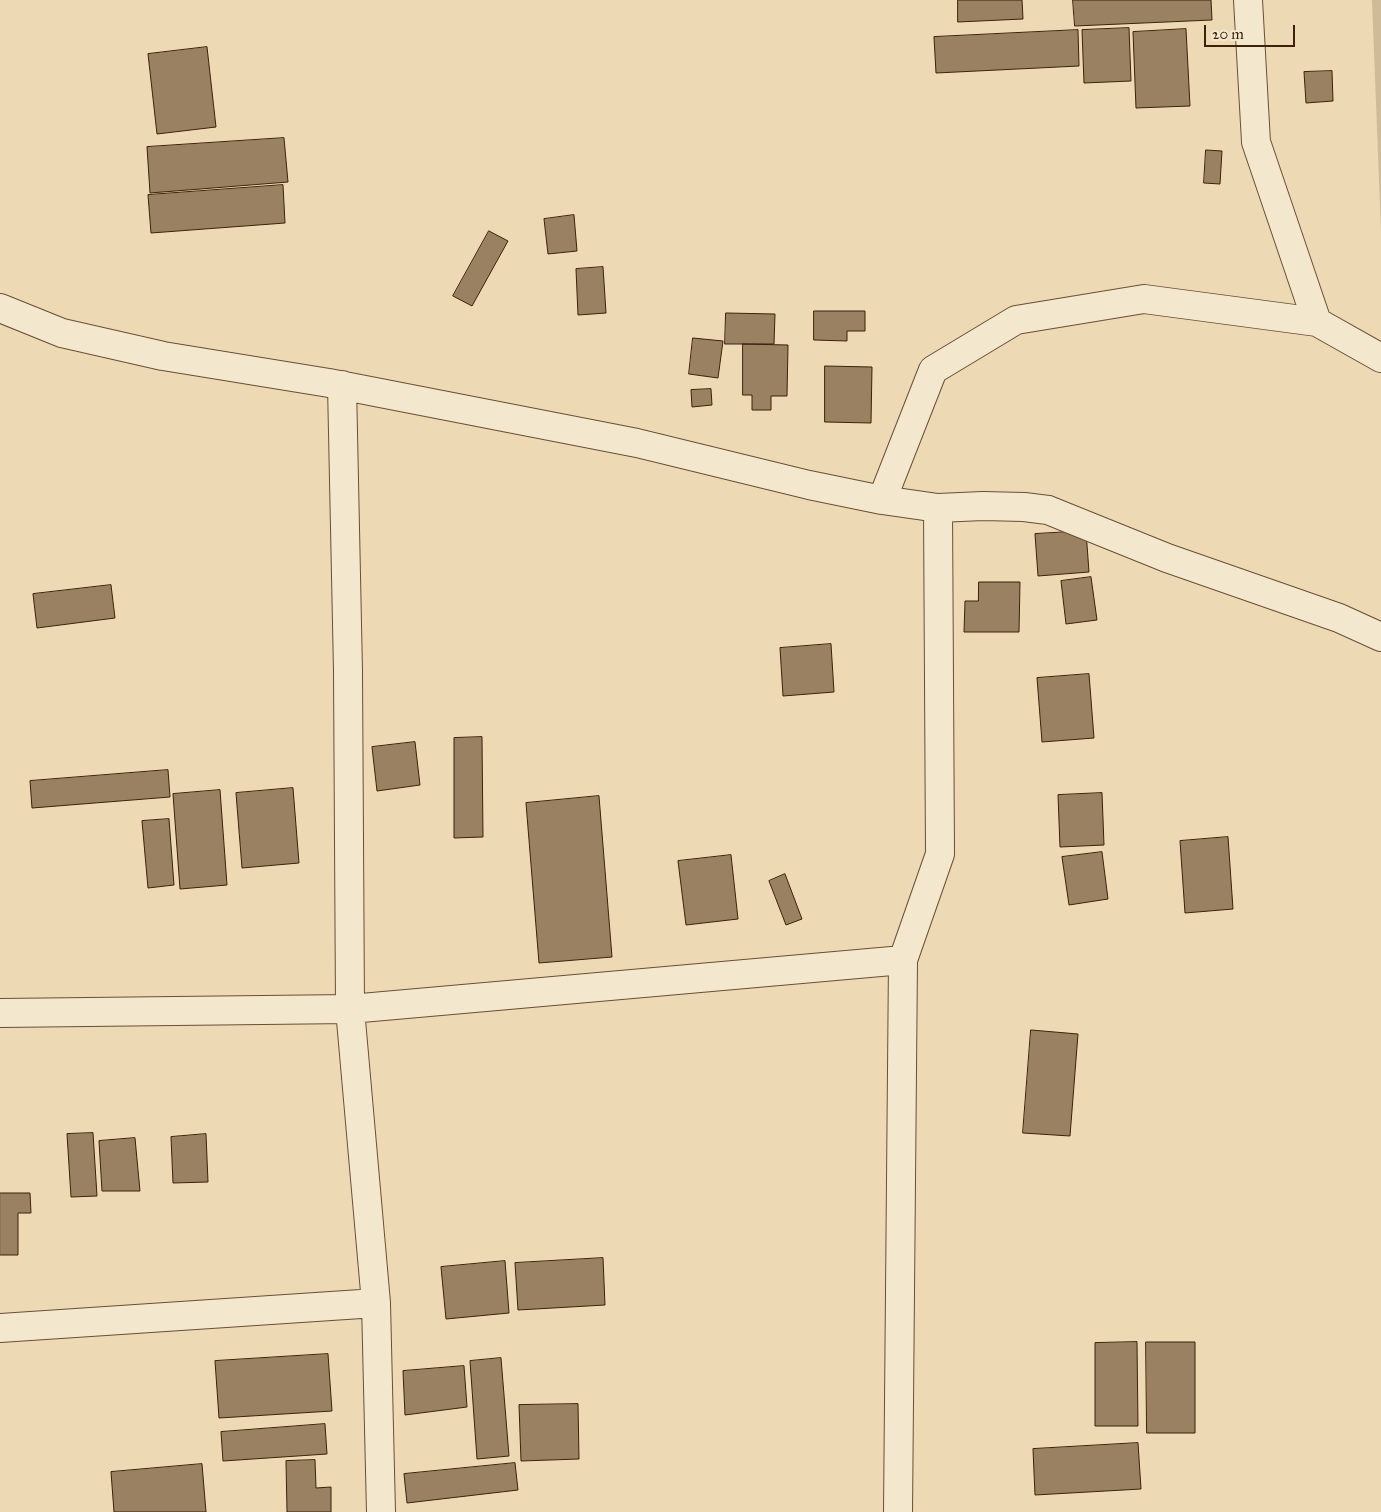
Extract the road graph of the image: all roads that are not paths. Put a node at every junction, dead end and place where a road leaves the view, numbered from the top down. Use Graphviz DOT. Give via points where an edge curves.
graph roads {
  1 [pos="1248,0"];
  2 [pos="0,308"];
  3 [pos="1317,322"];
  4 [pos="1381,358"];
  5 [pos="342,385"];
  6 [pos="882,500"];
  7 [pos="938,508"];
  8 [pos="1381,637"];
  9 [pos="903,960"];
  10 [pos="350,1009"];
  11 [pos="0,1013"];
  12 [pos="376,1303"];
  13 [pos="0,1328"];
  14 [pos="381,1512"];
  15 [pos="898,1512"];
  1 -- 3 [label="street" via="1256,142"];
  2 -- 5 [label="street" via="62,333 145,352"];
  3 -- 4 [label="street"];
  3 -- 6 [label="street" via="1144,299 1016,320 934,370"];
  5 -- 6 [label="street" via="637,444"];
  5 -- 10 [label="street"];
  6 -- 7 [label="street"];
  7 -- 8 [label="street" via="983,506 1048,510 1168,558 1339,618"];
  7 -- 9 [label="street" via="940,854"];
  9 -- 10 [label="street"];
  9 -- 15 [label="street"];
  10 -- 11 [label="street"];
  10 -- 12 [label="street"];
  12 -- 13 [label="street"];
  12 -- 14 [label="street"];
}
